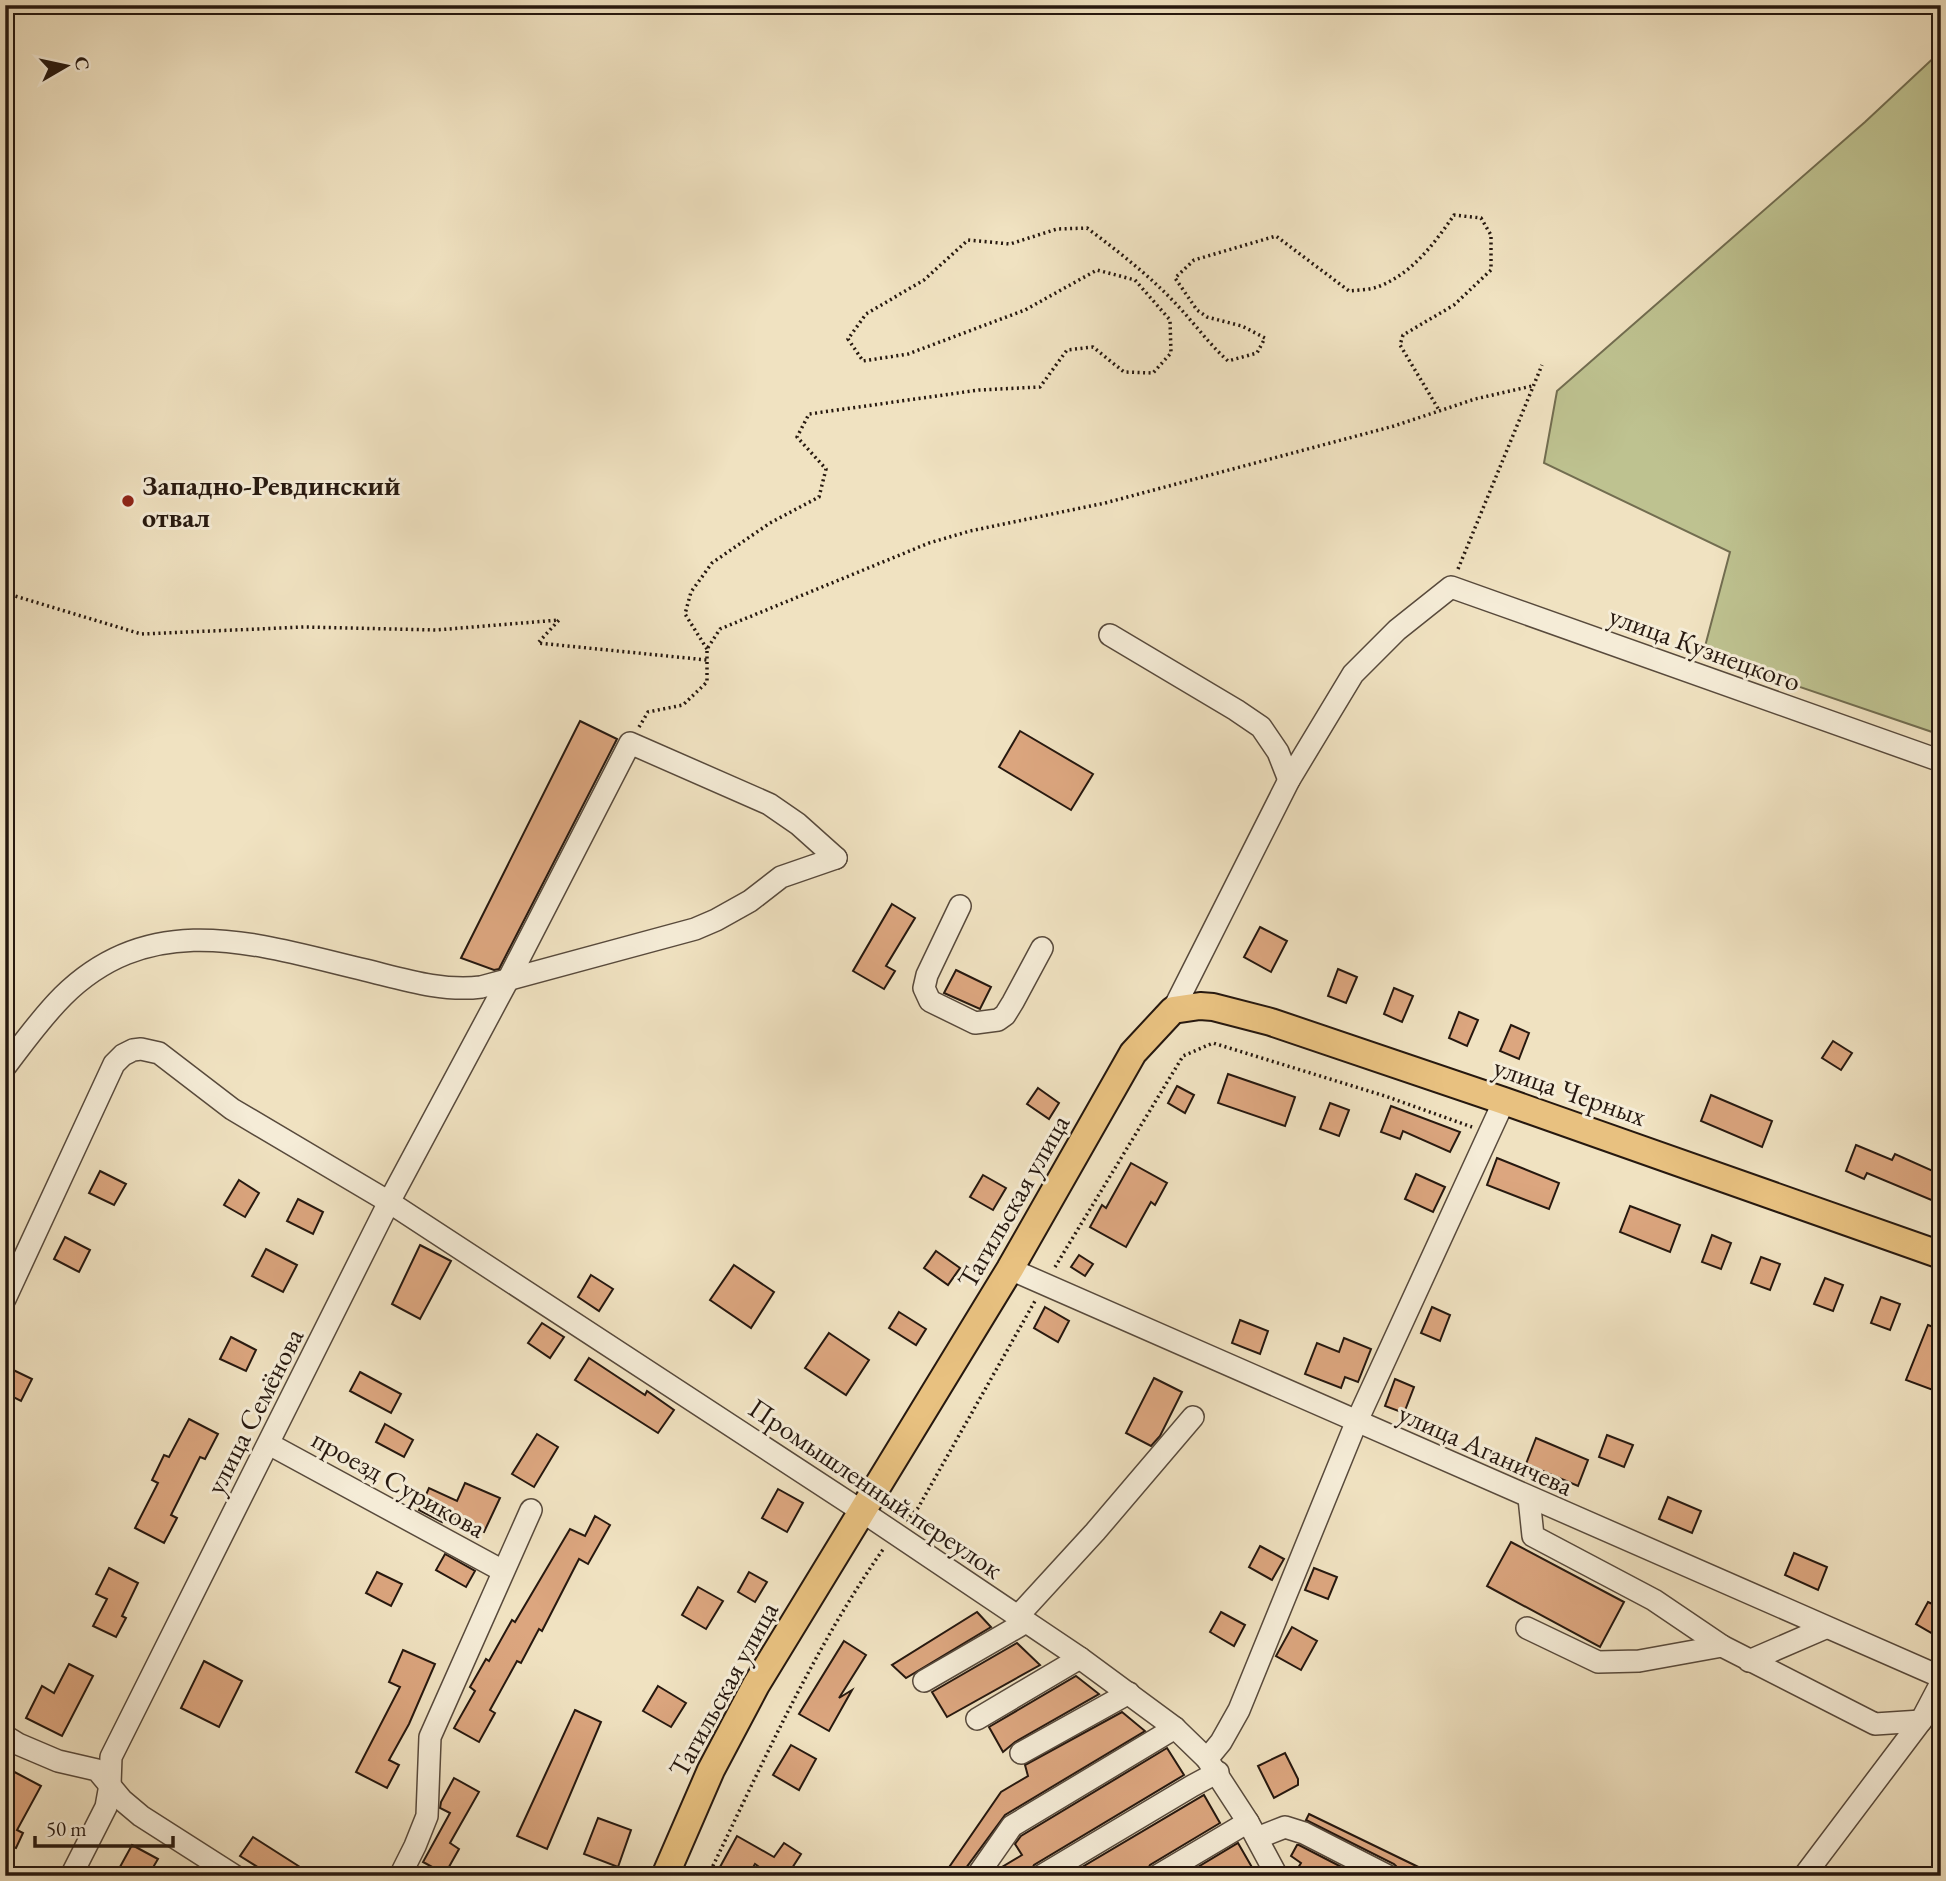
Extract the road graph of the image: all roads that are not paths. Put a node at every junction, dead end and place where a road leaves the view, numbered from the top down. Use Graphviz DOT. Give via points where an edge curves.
graph roads {
  1 [pos="1451,587"];
  2 [pos="1110,635"];
  3 [pos="1941,761"];
  4 [pos="1289,780"];
  5 [pos="960,906"];
  6 [pos="1042,948"];
  7 [pos="509,978"];
  8 [pos="1173,1010"];
  9 [pos="5,1067"];
  10 [pos="1504,1101"];
  11 [pos="389,1202"];
  12 [pos="1941,1255"];
  13 [pos="1010,1269"];
  14 [pos="5,1299"];
  15 [pos="1193,1417"];
  16 [pos="1356,1423"];
  17 [pos="269,1444"];
  18 [pos="1529,1498"];
  19 [pos="531,1510"];
  20 [pos="863,1512"];
  21 [pos="503,1571"];
  22 [pos="1022,1619"];
  23 [pos="1527,1628"];
  24 [pos="1825,1628"];
  25 [pos="1722,1646"];
  26 [pos="1080,1658"];
  27 [pos="1749,1661"];
  28 [pos="1941,1678"];
  29 [pos="924,1681"];
  30 [pos="1941,1683"];
  31 [pos="1129,1693"];
  32 [pos="977,1718"];
  33 [pos="1921,1721"];
  34 [pos="1175,1728"];
  35 [pos="5,1736"];
  36 [pos="1021,1754"];
  37 [pos="1213,1766"];
  38 [pos="110,1785"];
  39 [pos="1253,1830"];
  40 [pos="1276,1875"];
  41 [pos="71,1876"];
  42 [pos="234,1876"];
  43 [pos="400,1876"];
  44 [pos="665,1876"];
  45 [pos="977,1876"];
  46 [pos="1041,1876"];
  47 [pos="1157,1876"];
  48 [pos="1388,1876"];
  49 [pos="1804,1876"];
  1 -- 3 [label="street, улица Кузнецкого"];
  1 -- 4 [label="street, Тагильская улица" via="1397,630 1353,674"];
  2 -- 4 [label="street" via="1261,727"];
  4 -- 8 [label="street, Тагильская улица"];
  5 -- 6 [label="street" via="927,975 924,988 930,1001 975,1023 998,1020"];
  7 -- 7 [label="street, улица Семёнова" via="630,743 769,804 836,858 780,877 750,901 695,929"];
  7 -- 9 [label="street" via="449,988 248,942 173,941 105,963 85,977 40,1021"];
  7 -- 11 [label="street, улица Семёнова"];
  8 -- 10 [label="main road, улица Черных" via="1199,1006 1236,1012"];
  8 -- 13 [label="main road, Тагильская улица" via="1133,1053"];
  10 -- 12 [label="main road, улица Черных"];
  10 -- 16 [label="street"];
  11 -- 14 [label="street, Промышленный переулок" via="232,1109 159,1053 133,1050 114,1064"];
  11 -- 17 [label="street, улица Семёнова"];
  11 -- 20 [label="street, Промышленный переулок"];
  13 -- 16 [label="street, улица Аганичева"];
  13 -- 20 [label="main road, Тагильская улица"];
  15 -- 22 [label="street"];
  16 -- 18 [label="street, улица Аганичева"];
  16 -- 37 [label="street"];
  17 -- 21 [label="street, проезд Сурикова"];
  17 -- 38 [label="street, улица Семёнова" via="111,1757"];
  18 -- 24 [label="street, улица Аганичева"];
  18 -- 25 [label="street" via="1533,1536 1654,1600"];
  19 -- 21 [label="street, проезд Сурикова"];
  20 -- 22 [label="street, Промышленный переулок"];
  20 -- 44 [label="main road, Тагильская улица" via="756,1685 710,1770"];
  21 -- 43 [label="street, проезд Сурикова" via="430,1737 427,1816"];
  22 -- 26 [label="street, Промышленный переулок"];
  22 -- 29 [label="street"];
  23 -- 25 [label="street" via="1598,1662 1639,1661"];
  24 -- 27 [label="street"];
  24 -- 28 [label="street, улица Аганичева"];
  25 -- 27 [label="street"];
  26 -- 31 [label="street, Промышленный переулок"];
  26 -- 32 [label="street"];
  27 -- 33 [label="street" via="1875,1724"];
  30 -- 33 [label="street"];
  31 -- 34 [label="street, Промышленный переулок"];
  31 -- 36 [label="street"];
  33 -- 49 [label="street"];
  34 -- 37 [label="street, Промышленный переулок"];
  34 -- 45 [label="street" via="1012,1826"];
  35 -- 38 [label="street" via="58,1761 97,1770"];
  37 -- 39 [label="street, Промышленный переулок"];
  37 -- 46 [label="street" via="1192,1786"];
  38 -- 41 [label="street, улица Семёнова" via="106,1807"];
  38 -- 42 [label="street" via="141,1816"];
  39 -- 40 [label="street, Промышленный переулок"];
  39 -- 47 [label="street"];
  39 -- 48 [label="street" via="1285,1827 1304,1833"];
}
